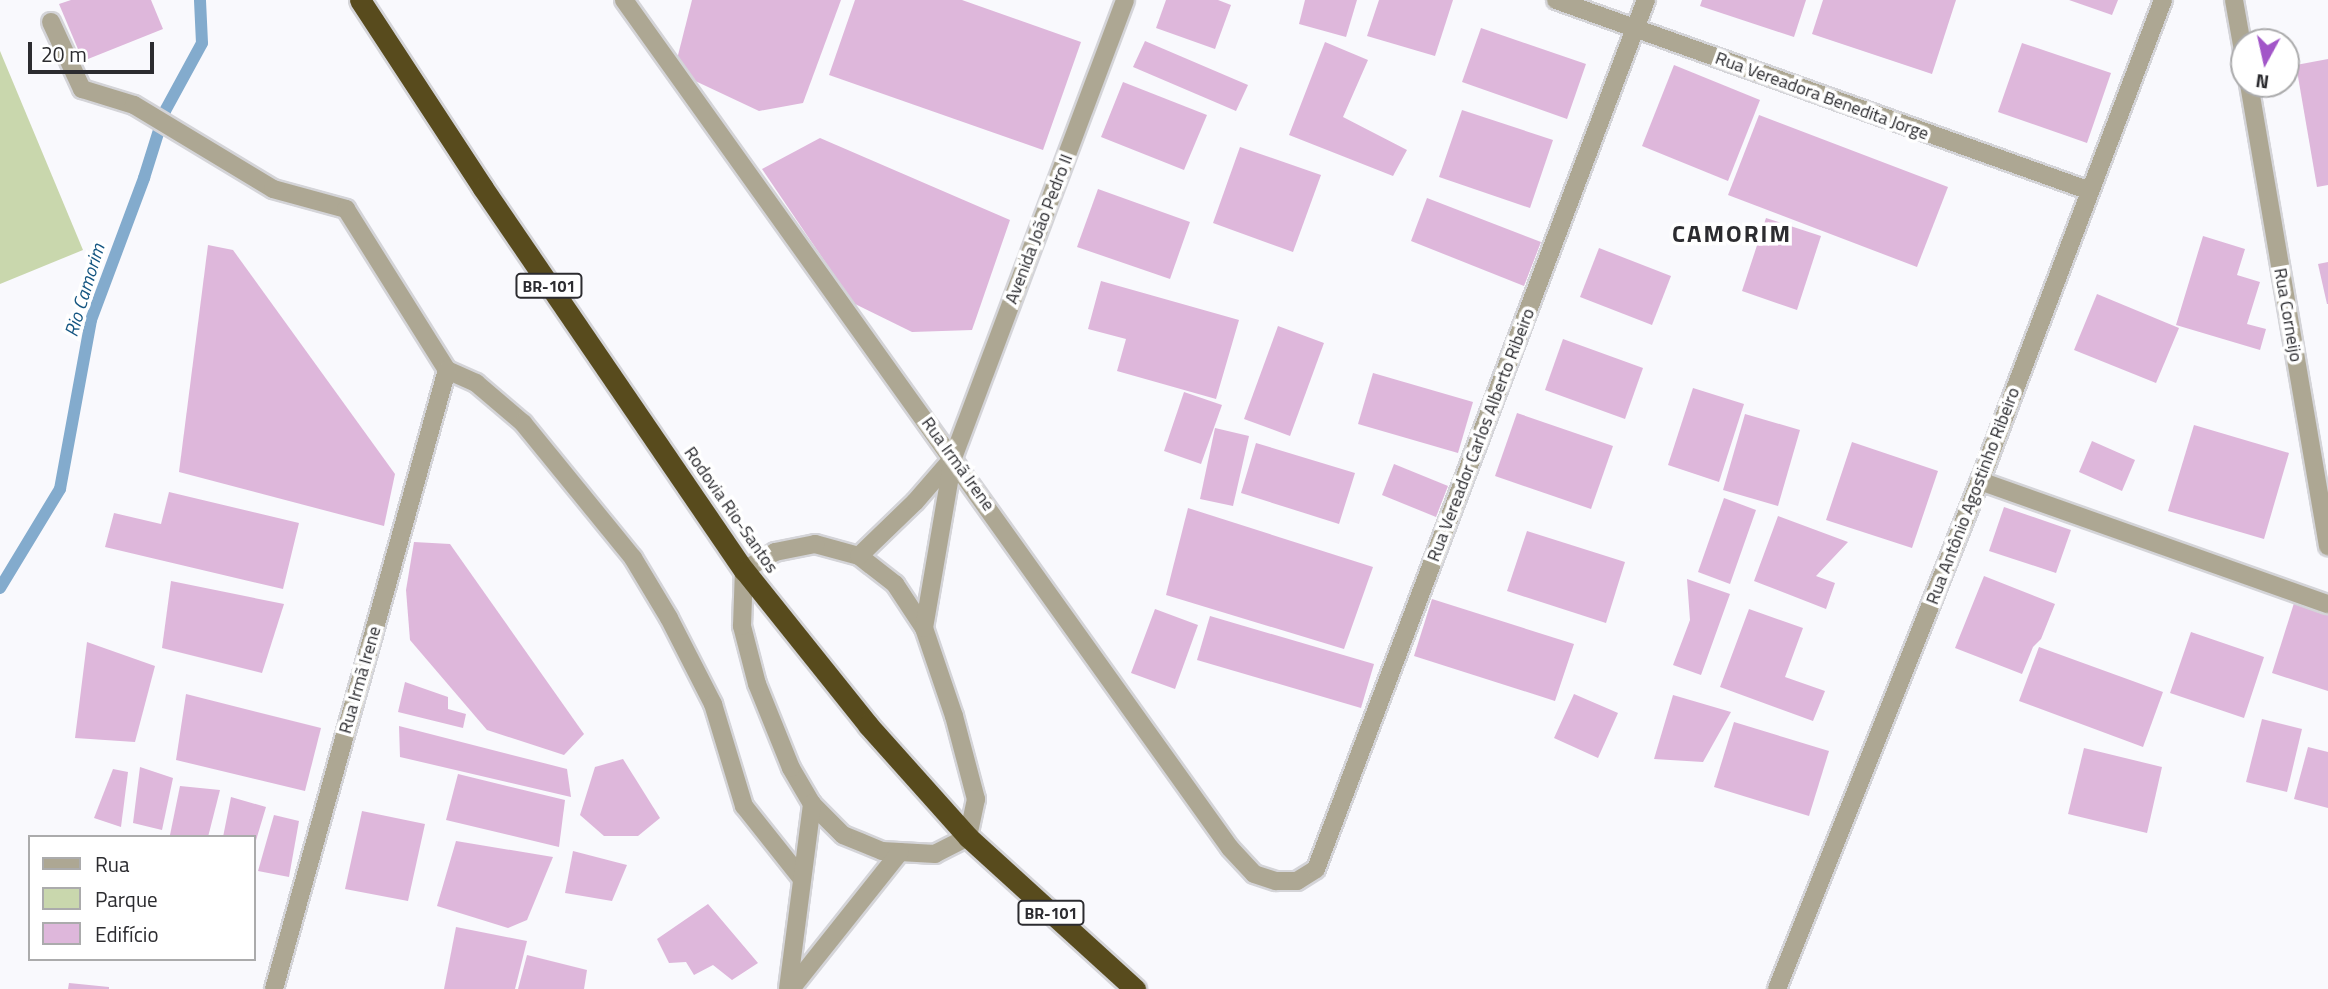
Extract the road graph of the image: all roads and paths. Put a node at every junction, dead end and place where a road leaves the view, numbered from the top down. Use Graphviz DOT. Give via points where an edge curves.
graph roads {
  1 [pos="360,0"];
  2 [pos="624,0"];
  3 [pos="1125,0"];
  4 [pos="1556,0"];
  5 [pos="1646,0"];
  6 [pos="2163,0"];
  7 [pos="2234,0"];
  8 [pos="51,22"];
  9 [pos="2239,28"];
  10 [pos="1634,30"];
  11 [pos="2251,98"];
  12 [pos="2090,191"];
  13 [pos="447,370"];
  14 [pos="953,458"];
  15 [pos="1980,481"];
  16 [pos="2328,546"];
  17 [pos="859,556"];
  18 [pos="744,570"];
  19 [pos="2328,604"];
  20 [pos="923,628"];
  21 [pos="812,803"];
  22 [pos="968,837"];
  23 [pos="900,852"];
  24 [pos="1316,869"];
  25 [pos="802,879"];
  26 [pos="274,989"];
  27 [pos="789,989"];
  28 [pos="1135,989"];
  29 [pos="1777,989"];
  1 -- 18 [label="highway, Rodovia Rio-Santos / BR-101"];
  2 -- 14 [label="street, Rua Irmã Irene"];
  3 -- 14 [label="street, Avenida João Pedro II"];
  4 -- 10 [label="street, Rua Vereadora Benedita Jorge"];
  5 -- 10 [label="street, Rua Vereador Carlos Alberto Ribeiro"];
  6 -- 12 [label="street, Rua Antônio Agostinho Ribeiro"];
  7 -- 9 [label="street"];
  8 -- 13 [label="street" via="82,89 137,107 273,189 346,209"];
  10 -- 12 [label="street, Rua Vereadora Benedita Jorge"];
  10 -- 24 [label="street, Rua Vereador Carlos Alberto Ribeiro"];
  11 -- 16 [label="street, Rua Corneijo"];
  12 -- 15 [label="street, Rua Antônio Agostinho Ribeiro"];
  13 -- 25 [label="street" via="476,383 523,423 633,558 713,704 744,806"];
  13 -- 26 [label="street, Rua Irmã Irene"];
  14 -- 17 [label="street, Avenida João Pedro II"];
  14 -- 20 [label="street, Avenida João Pedro II"];
  14 -- 24 [label="street, Rua Irmã Irene" via="1230,848 1254,874 1276,881 1297,881"];
  15 -- 19 [label="street"];
  15 -- 29 [label="street, Rua Antônio Agostinho Ribeiro"];
  17 -- 18 [label="street" via="815,544 775,551"];
  17 -- 20 [label="street" via="895,584"];
  18 -- 21 [label="street" via="741,626 757,684 791,768"];
  18 -- 22 [label="highway, Rodovia Rio-Santos / BR-101" via="868,725"];
  20 -- 22 [label="street" via="954,716 976,799"];
  21 -- 23 [label="street" via="843,835 882,851"];
  21 -- 25 [label="street"];
  22 -- 23 [label="street" via="935,854"];
  22 -- 28 [label="highway, Rodovia Rio-Santos / BR-101"];
  23 -- 27 [label="street"];
  25 -- 27 [label="street"];
}
